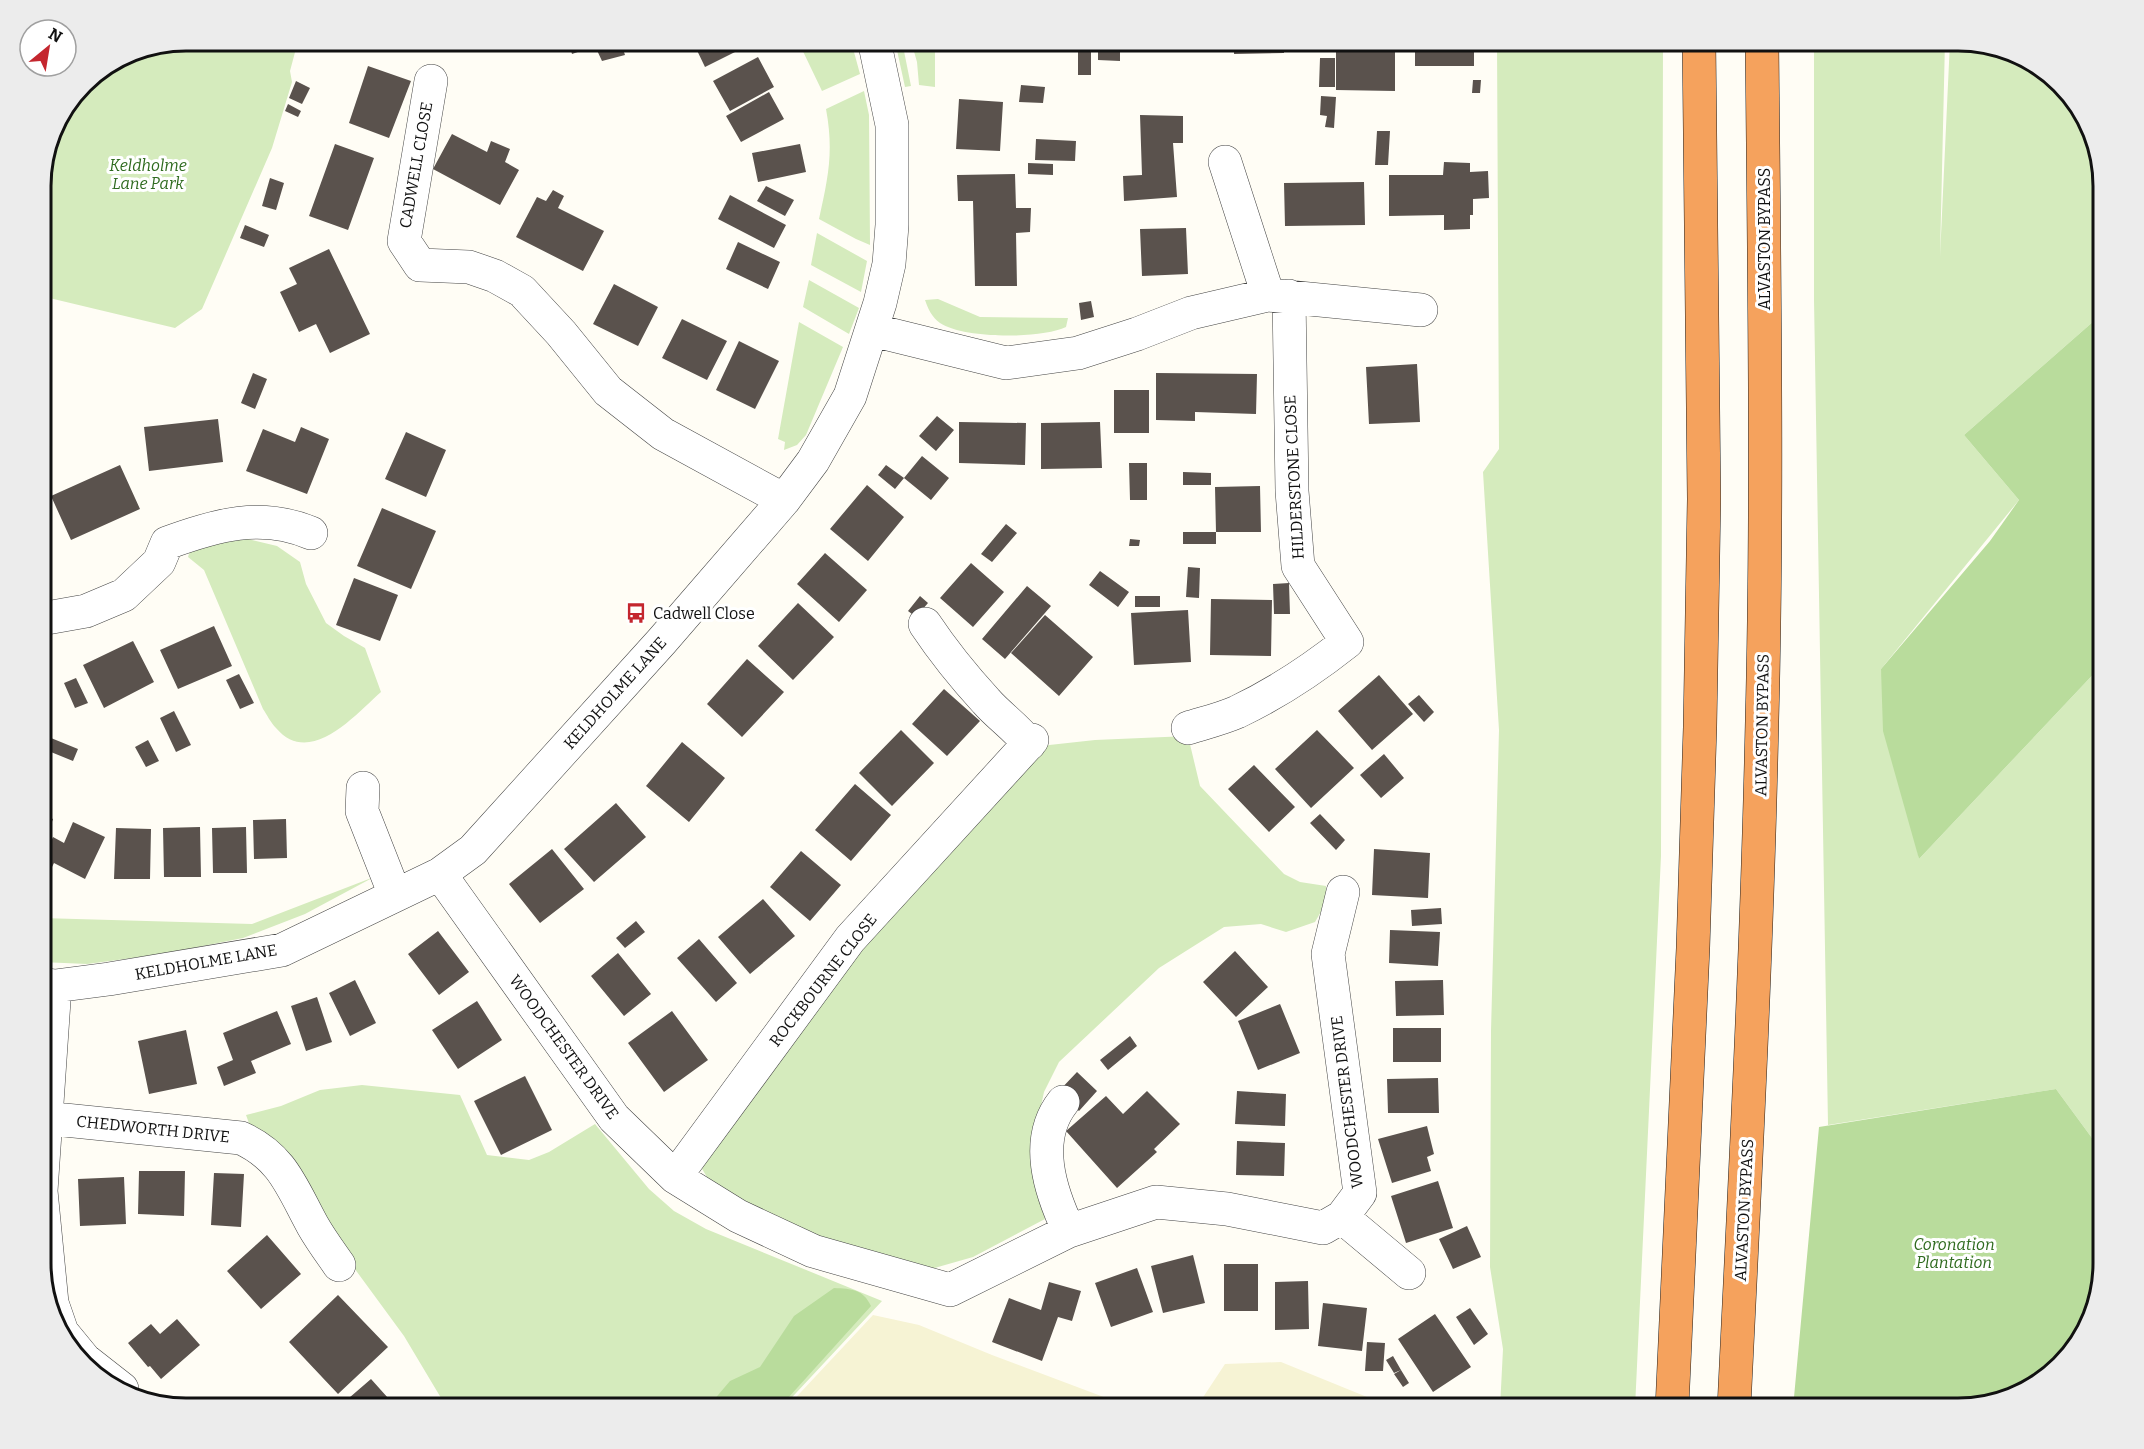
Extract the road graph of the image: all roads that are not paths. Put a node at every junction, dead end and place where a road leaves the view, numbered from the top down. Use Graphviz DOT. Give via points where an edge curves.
graph roads {
  1 [pos="876,51"];
  2 [pos="1699,51"];
  3 [pos="1762,51"];
  4 [pos="431,81"];
  5 [pos="1225,162"];
  6 [pos="1279,295"];
  7 [pos="1421,310"];
  8 [pos="872,330"];
  9 [pos="784,500"];
  10 [pos="311,532"];
  11 [pos="51,617"];
  12 [pos="925,624"];
  13 [pos="1188,728"];
  14 [pos="363,788"];
  15 [pos="440,874"];
  16 [pos="1343,892"];
  17 [pos="395,895"];
  18 [pos="51,985"];
  19 [pos="1063,1102"];
  20 [pos="51,1119"];
  21 [pos="675,1177"];
  22 [pos="1342,1218"];
  23 [pos="1069,1231"];
  24 [pos="339,1265"];
  25 [pos="1409,1273"];
  26 [pos="1672,1398"];
  27 [pos="1734,1398"];
  1 -- 8 [label="street, KELDHOLME LANE" via="892,124 892,214 889,264"];
  2 -- 26 [label="highway" via="1704,488 1700,727"];
  3 -- 27 [label="highway, ALVASTON BYPASS" via="1766,478 1763,718 1756,966"];
  4 -- 9 [label="street, CADWELL CLOSE" via="404,241 420,265 469,267 522,291 608,391 626,406 663,434"];
  5 -- 6 [label="street"];
  6 -- 7 [label="street"];
  6 -- 8 [label="street" via="1191,314 1078,353 1006,363"];
  6 -- 13 [label="street, HILDERSTONE CLOSE" via="1298,566 1347,642 1273,693 1234,713"];
  8 -- 9 [label="street, KELDHOLME LANE" via="850,396 813,461"];
  9 -- 15 [label="street, KELDHOLME LANE" via="473,850"];
  10 -- 11 [label="street" via="291,525 229,524 167,543 159,562 124,595 86,611"];
  12 -- 21 [label="street, ROCKBOURNE CLOSE" via="987,703 1030,742 850,939"];
  14 -- 17 [label="street" via="362,811"];
  15 -- 17 [label="street, KELDHOLME LANE"];
  15 -- 21 [label="street, WOODCHESTER DRIVE" via="614,1118"];
  16 -- 22 [label="street, WOODCHESTER DRIVE" via="1328,954 1360,1193"];
  17 -- 18 [label="street, KELDHOLME LANE" via="282,950"];
  19 -- 23 [label="street" via="1054,1113 1047,1142 1047,1169"];
  20 -- 24 [label="street, CHEDWORTH DRIVE" via="242,1138 259,1146 282,1167"];
  21 -- 23 [label="street, WOODCHESTER DRIVE" via="738,1216 813,1251 950,1290"];
  22 -- 23 [label="street, WOODCHESTER DRIVE" via="1323,1228 1227,1209 1156,1202"];
  22 -- 25 [label="street"];
}
